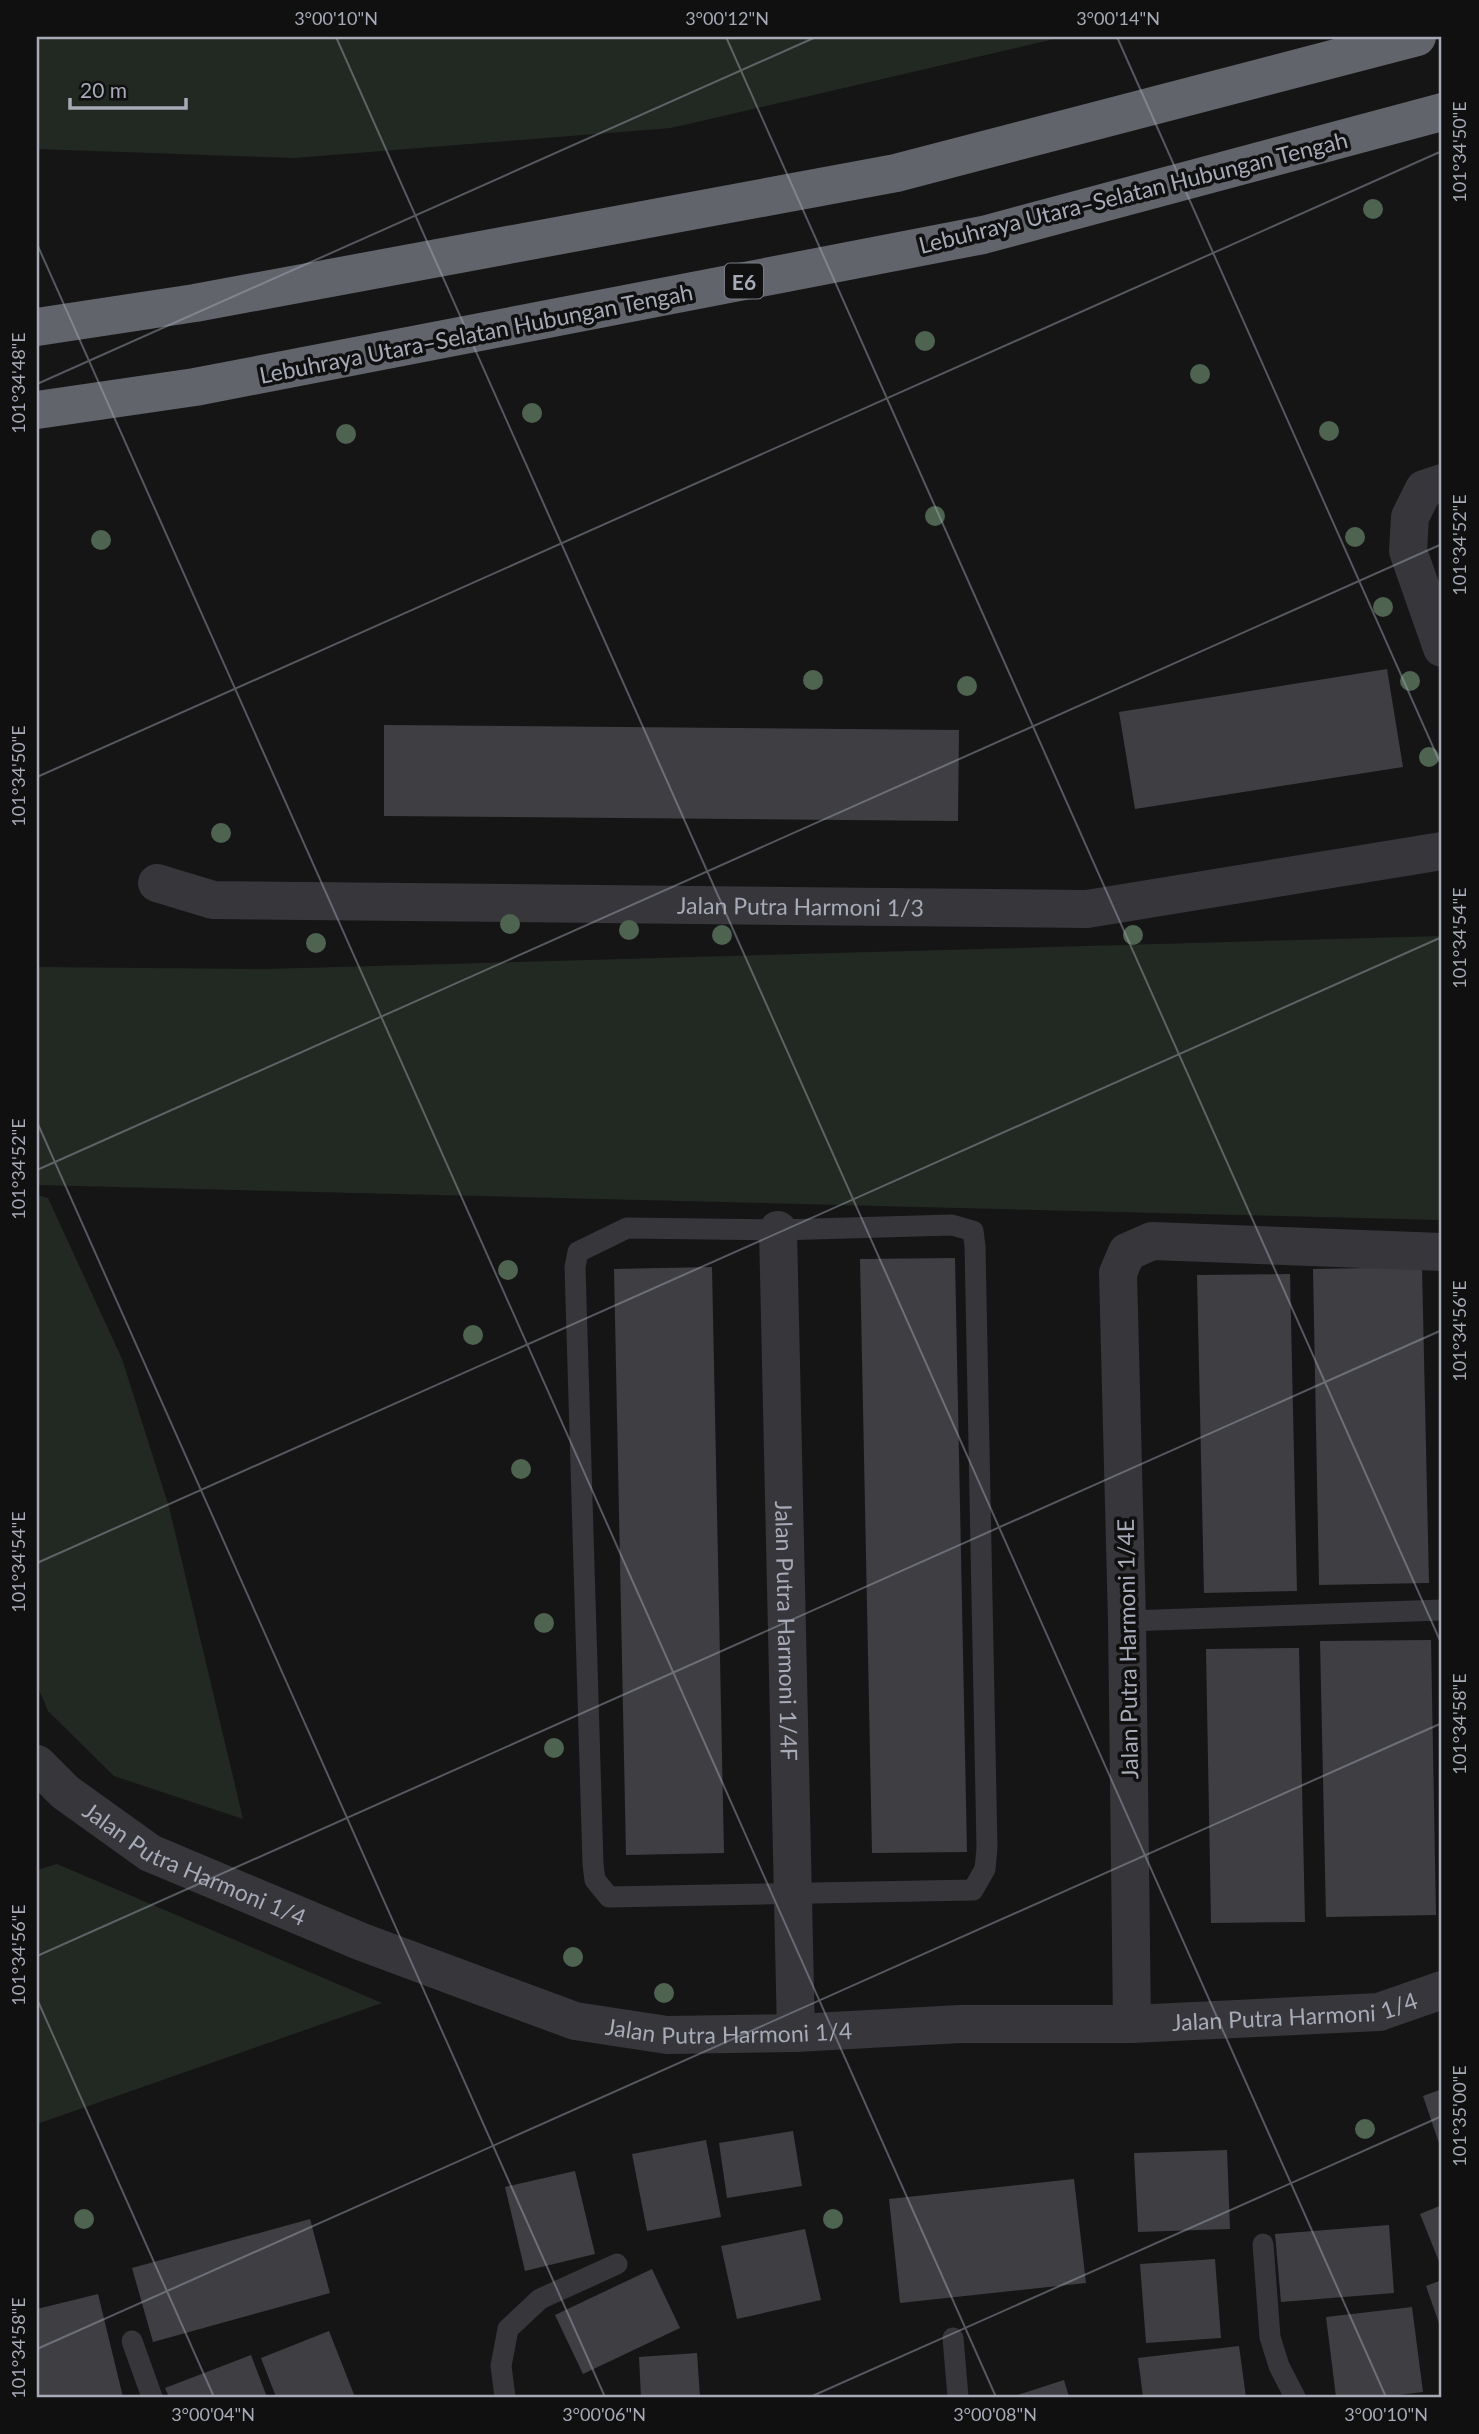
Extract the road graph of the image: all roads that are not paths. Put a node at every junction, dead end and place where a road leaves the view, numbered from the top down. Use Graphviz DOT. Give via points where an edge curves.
graph roads {
  1 [pos="1417,37"];
  2 [pos="1442,112"];
  3 [pos="37,327"];
  4 [pos="37,410"];
  5 [pos="1433,486"];
  6 [pos="1442,648"];
  7 [pos="1442,851"];
  8 [pos="157,883"];
  9 [pos="778,1230"];
  10 [pos="1442,1252"];
  11 [pos="1442,1611"];
  12 [pos="1127,1621"];
  13 [pos="37,1764"];
  14 [pos="51,1798"];
  15 [pos="793,1895"];
  16 [pos="1442,1990"];
  17 [pos="1132,2024"];
  18 [pos="796,2033"];
  19 [pos="1263,2244"];
  20 [pos="617,2264"];
  21 [pos="953,2338"];
  22 [pos="132,2341"];
  23 [pos="152,2397"];
  24 [pos="505,2397"];
  25 [pos="958,2397"];
  26 [pos="1295,2397"];
  1 -- 3 [label="highway" via="896,173 195,303"];
  2 -- 4 [label="highway, Lebuhraya Utara–Selatan Hubungan Tengah / E6" via="983,235 195,387"];
  5 -- 6 [label="street" via="1410,517 1408,551"];
  7 -- 8 [label="street, Jalan Putra Harmoni 1/3" via="1087,909 213,900"];
  9 -- 15 [label="street, Jalan Putra Harmoni 1/4F"];
  9 -- 15 [label="lane" via="952,1225 973,1231 975,1259 985,1869 973,1890"];
  9 -- 15 [label="lane" via="627,1228 578,1252 575,1267 595,1880 609,1897"];
  10 -- 12 [label="street, Jalan Putra Harmoni 1/4E" via="1152,1241 1127,1252 1118,1273"];
  11 -- 12 [label="lane"];
  12 -- 17 [label="street, Jalan Putra Harmoni 1/4E"];
  13 -- 14 [label="street, Jalan Putra Harmoni 1/4"];
  14 -- 18 [label="street, Jalan Putra Harmoni 1/4" via="150,1853 362,1942 575,2021 667,2035"];
  15 -- 18 [label="street, Jalan Putra Harmoni 1/4F"];
  16 -- 17 [label="street, Jalan Putra Harmoni 1/4" via="1379,2012"];
  17 -- 18 [label="street, Jalan Putra Harmoni 1/4" via="960,2024"];
  19 -- 26 [label="lane" via="1270,2337"];
  20 -- 24 [label="lane" via="540,2299 508,2329 501,2366"];
  21 -- 25 [label="lane"];
  22 -- 23 [label="lane"];
}
